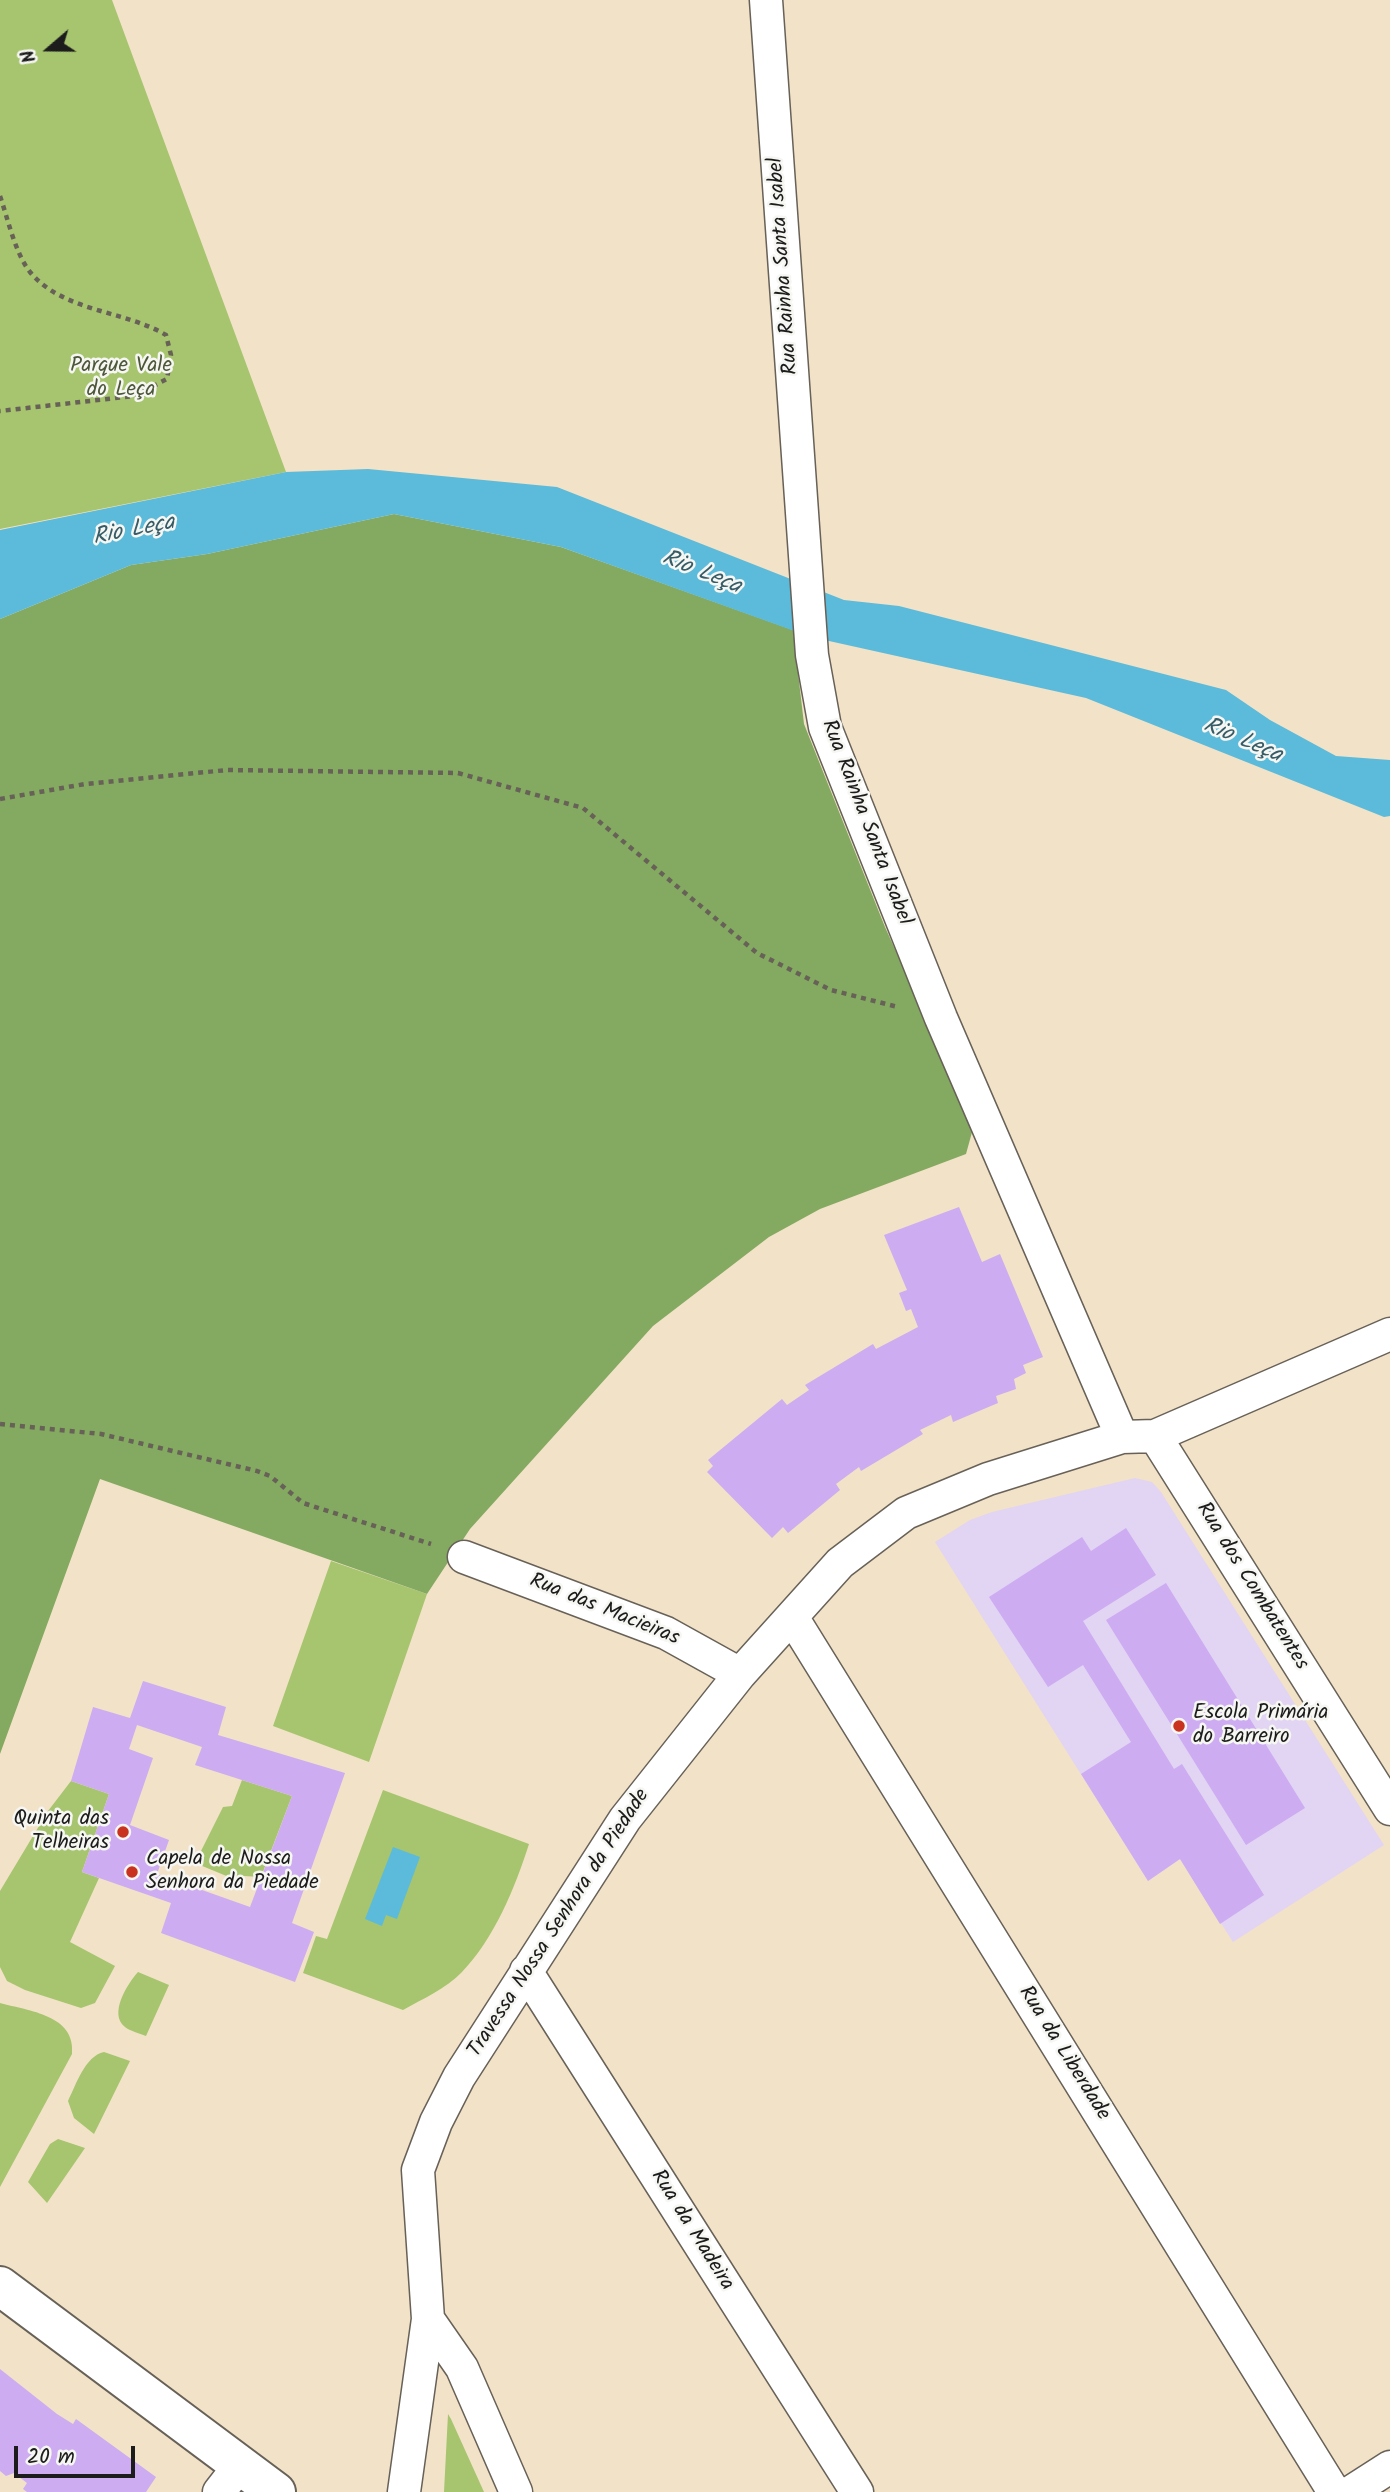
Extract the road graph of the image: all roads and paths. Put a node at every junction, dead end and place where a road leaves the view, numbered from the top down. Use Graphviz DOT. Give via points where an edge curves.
graph roads {
  1 [pos="766,0"];
  2 [pos="0,196"];
  3 [pos="0,411"];
  4 [pos="0,799"];
  5 [pos="941,1018"];
  6 [pos="1390,1334"];
  7 [pos="0,1424"];
  8 [pos="1155,1436"];
  9 [pos="1122,1437"];
  10 [pos="464,1557"];
  11 [pos="792,1617"];
  12 [pos="740,1674"];
  13 [pos="1390,1810"];
  14 [pos="526,1971"];
  15 [pos="0,2286"];
  16 [pos="428,2319"];
  17 [pos="1390,2467"];
  18 [pos="229,2478"];
  19 [pos="276,2492"];
  20 [pos="404,2492"];
  21 [pos="516,2492"];
  22 [pos="857,2492"];
  23 [pos="1334,2492"];
  24 [pos="1351,2492"];
  1 -- 5 [label="street, Rua Rainha Santa Isabel" via="812,655 825,727"];
  2 -- 3 [label="path" via="29,271 60,296 148,324 166,335 171,355 167,379 134,396"];
  4 -- 5 [label="path" via="85,784 227,770 458,773 583,808 757,953 831,990"];
  5 -- 9 [label="street, Rua Rainha Santa Isabel"];
  6 -- 8 [label="street"];
  7 -- 10 [label="path" via="101,1434 257,1471 303,1503"];
  8 -- 9 [label="street, Travessa Nossa Senhora da Piedade"];
  8 -- 13 [label="street, Rua dos Combatentes"];
  9 -- 11 [label="street, Travessa Nossa Senhora da Piedade" via="988,1479 905,1513 840,1563"];
  10 -- 12 [label="street, Rua das Macieiras" via="666,1633"];
  11 -- 12 [label="street, Travessa Nossa Senhora da Piedade"];
  11 -- 23 [label="street, Rua da Liberdade"];
  12 -- 14 [label="street, Travessa Nossa Senhora da Piedade" via="625,1819"];
  14 -- 16 [label="street, Travessa Nossa Senhora da Piedade" via="459,2077 418,2170"];
  14 -- 22 [label="street, Rua da Madeira"];
  15 -- 18 [label="street"];
  16 -- 20 [label="street, Travessa Nossa Senhora da Piedade"];
  16 -- 21 [label="street" via="462,2368"];
  17 -- 24 [label="street"];
  18 -- 19 [label="street"];
}
